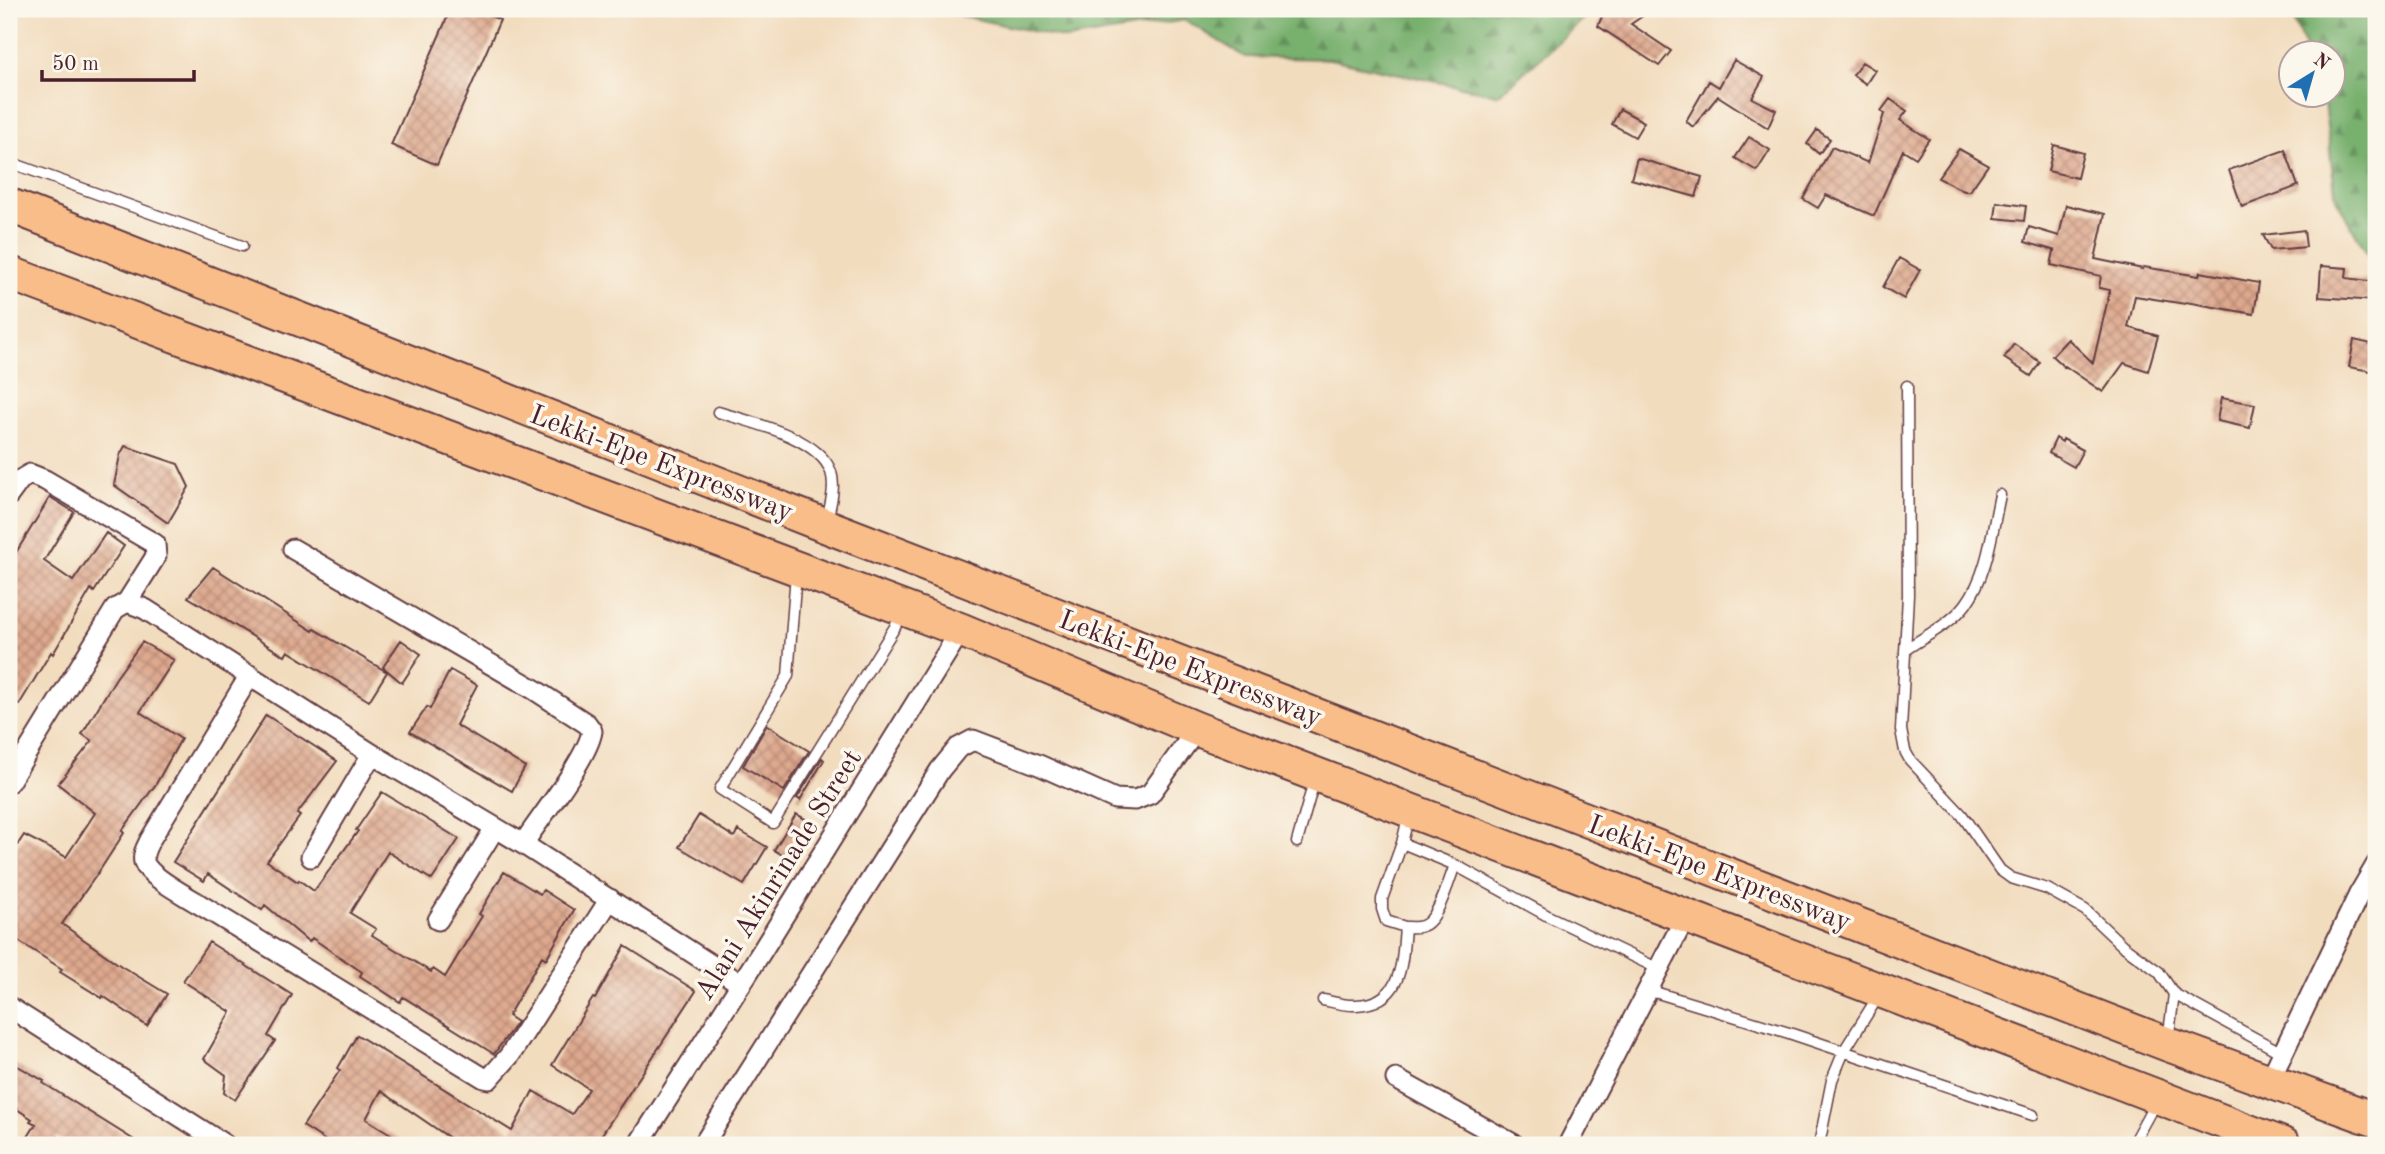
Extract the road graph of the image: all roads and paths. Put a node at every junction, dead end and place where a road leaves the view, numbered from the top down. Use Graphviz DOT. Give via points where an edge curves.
graph roads {
  1 [pos="9,162"];
  2 [pos="9,205"];
  3 [pos="242,246"];
  4 [pos="9,273"];
  5 [pos="1907,386"];
  6 [pos="718,412"];
  7 [pos="9,495"];
  8 [pos="2000,495"];
  9 [pos="826,526"];
  10 [pos="293,549"];
  11 [pos="796,569"];
  12 [pos="127,602"];
  13 [pos="906,610"];
  14 [pos="961,631"];
  15 [pos="1905,650"];
  16 [pos="250,675"];
  17 [pos="1196,729"];
  18 [pos="372,754"];
  19 [pos="1316,775"];
  20 [pos="9,782"];
  21 [pos="1410,810"];
  22 [pos="495,828"];
  23 [pos="1297,842"];
  24 [pos="1402,843"];
  25 [pos="523,844"];
  26 [pos="311,858"];
  27 [pos="1455,865"];
  28 [pos="2376,865"];
  29 [pos="610,899"];
  30 [pos="1686,916"];
  31 [pos="438,920"];
  32 [pos="1405,926"];
  33 [pos="1659,969"];
  34 [pos="741,984"];
  35 [pos="1648,990"];
  36 [pos="1881,991"];
  37 [pos="2174,994"];
  38 [pos="1323,1000"];
  39 [pos="9,1007"];
  40 [pos="2167,1044"];
  41 [pos="1844,1051"];
  42 [pos="2275,1068"];
  43 [pos="1396,1079"];
  44 [pos="2158,1097"];
  45 [pos="2033,1115"];
  46 [pos="2376,1120"];
  47 [pos="2250,1139"];
  48 [pos="225,1145"];
  49 [pos="638,1145"];
  50 [pos="702,1145"];
  51 [pos="1515,1145"];
  52 [pos="1568,1145"];
  53 [pos="1819,1145"];
  54 [pos="2132,1145"];
  55 [pos="2284,1145"];
  1 -- 3 [label="lane"];
  2 -- 9 [label="highway, Lekki-Epe Expressway"];
  4 -- 11 [label="highway, Lekki-Epe Expressway"];
  5 -- 15 [label="lane"];
  6 -- 9 [label="lane" via="790,436 817,452 831,471 833,486"];
  7 -- 12 [label="street" via="30,474 155,544 156,556"];
  8 -- 15 [label="lane" via="1980,579 1965,605"];
  9 -- 40 [label="highway, Lekki-Epe Expressway"];
  10 -- 25 [label="street" via="587,724 591,738 581,757"];
  11 -- 13 [label="highway, Lekki-Epe Expressway"];
  11 -- 13 [label="lane" via="788,676 720,789 773,823"];
  12 -- 16 [label="street"];
  12 -- 20 [label="street" via="114,609"];
  13 -- 14 [label="highway, Lekki-Epe Expressway"];
  14 -- 17 [label="highway, Lekki-Epe Expressway"];
  14 -- 34 [label="street, Alani Akinrinade Street"];
  15 -- 37 [label="lane" via="1901,730 1910,760 1962,816 2000,870 2011,878 2047,888 2085,911 2159,972"];
  16 -- 18 [label="street"];
  16 -- 29 [label="street" via="144,854 144,863 154,874 190,898 489,1079 510,1055"];
  17 -- 19 [label="highway, Lekki-Epe Expressway"];
  17 -- 50 [label="street" via="1150,794 1135,800 1115,799 973,740 958,748"];
  18 -- 22 [label="street"];
  18 -- 26 [label="street"];
  19 -- 21 [label="highway, Lekki-Epe Expressway"];
  19 -- 23 [label="lane"];
  21 -- 24 [label="lane"];
  21 -- 30 [label="highway, Lekki-Epe Expressway"];
  22 -- 25 [label="street"];
  22 -- 31 [label="street"];
  24 -- 27 [label="lane"];
  24 -- 32 [label="lane" via="1381,909 1386,920"];
  25 -- 29 [label="street"];
  27 -- 32 [label="lane" via="1430,923"];
  27 -- 33 [label="lane"];
  28 -- 42 [label="street"];
  29 -- 34 [label="street"];
  30 -- 33 [label="street"];
  30 -- 36 [label="highway, Lekki-Epe Expressway"];
  32 -- 38 [label="lane" via="1400,972 1386,996 1355,1005"];
  33 -- 35 [label="street"];
  34 -- 49 [label="street, Alani Akinrinade Street"];
  35 -- 41 [label="lane"];
  35 -- 52 [label="street"];
  36 -- 41 [label="lane"];
  36 -- 44 [label="highway, Lekki-Epe Expressway"];
  37 -- 40 [label="lane"];
  37 -- 42 [label="lane"];
  39 -- 48 [label="street"];
  40 -- 42 [label="highway, Lekki-Epe Expressway"];
  41 -- 45 [label="lane"];
  41 -- 53 [label="lane" via="1828,1092"];
  42 -- 46 [label="highway, Lekki-Epe Expressway"];
  43 -- 51 [label="street"];
  44 -- 47 [label="highway, Lekki-Epe Expressway"];
  44 -- 54 [label="lane"];
  47 -- 55 [label="highway, Lekki-Epe Expressway"];
}
